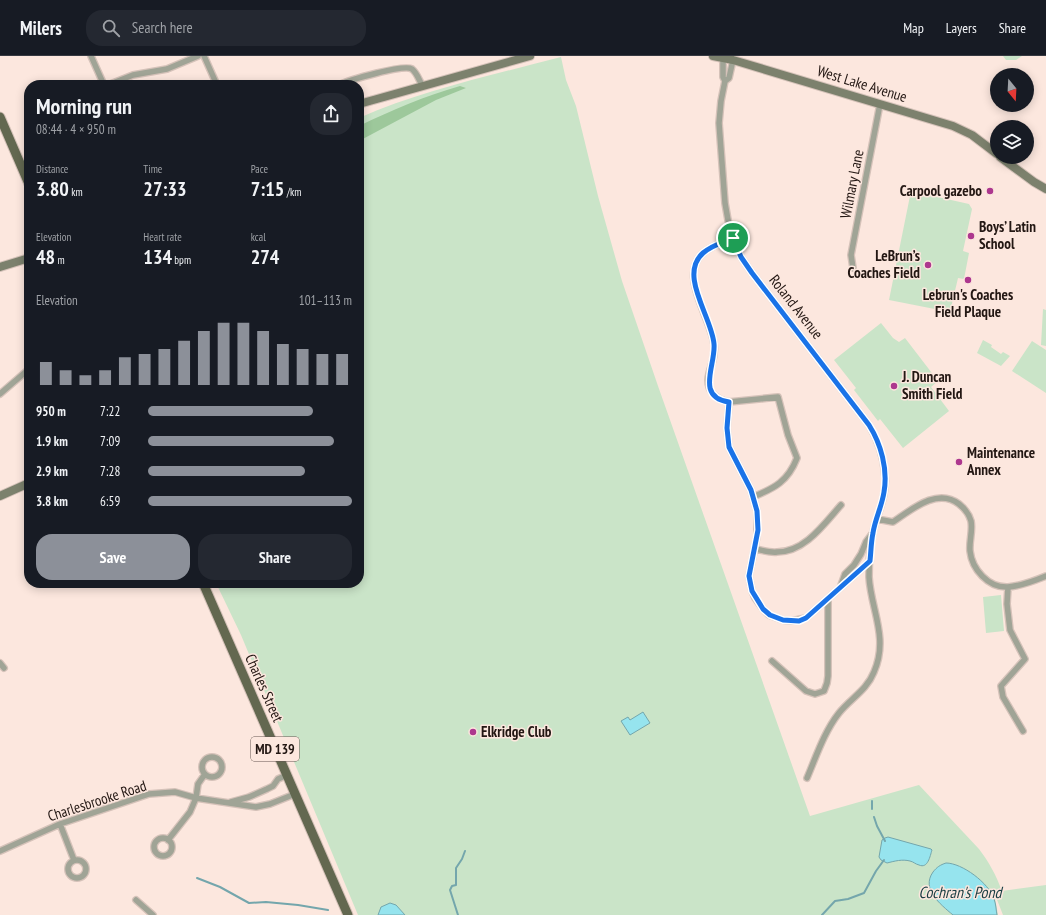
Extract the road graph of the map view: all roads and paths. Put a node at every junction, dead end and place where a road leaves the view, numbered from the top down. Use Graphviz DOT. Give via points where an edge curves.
graph roads {
  1 [pos="91,56"];
  2 [pos="198,56"];
  3 [pos="204,56"];
  4 [pos="530,56"];
  5 [pos="713,56"];
  6 [pos="723,57"];
  7 [pos="733,58"];
  8 [pos="505,59"];
  9 [pos="102,80"];
  10 [pos="120,80"];
  11 [pos="215,80"];
  12 [pos="356,80"];
  13 [pos="725,81"];
  14 [pos="422,85"];
  15 [pos="364,102"];
  16 [pos="880,104"];
  17 [pos="0,117"];
  18 [pos="990,149"];
  19 [pos="24,161"];
  20 [pos="1010,164"];
  21 [pos="1046,189"];
  22 [pos="733,238"];
  23 [pos="24,260"];
  24 [pos="0,267"];
  25 [pos="853,268"];
  26 [pos="24,373"];
  27 [pos="0,394"];
  28 [pos="729,402"];
  29 [pos="24,485"];
  30 [pos="0,496"];
  31 [pos="753,498"];
  32 [pos="841,505"];
  33 [pos="877,519"];
  34 [pos="872,534"];
  35 [pos="755,549"];
  36 [pos="870,561"];
  37 [pos="1046,576"];
  38 [pos="1008,587"];
  39 [pos="205,588"];
  40 [pos="840,588"];
  41 [pos="828,600"];
  42 [pos="772,661"];
  43 [pos="1023,731"];
  44 [pos="205,774"];
  45 [pos="287,776"];
  46 [pos="807,778"];
  47 [pos="295,794"];
  48 [pos="196,798"];
  49 [pos="229,803"];
  50 [pos="60,824"];
  51 [pos="168,840"];
  52 [pos="0,851"];
  53 [pos="74,860"];
  54 [pos="136,900"];
  55 [pos="153,915"];
  56 [pos="348,915"];
  1 -- 9 [label="street"];
  2 -- 10 [label="street" via="167,69"];
  3 -- 11 [label="street"];
  4 -- 8 [label="street"];
  5 -- 6 [label="street, West Lake Avenue"];
  6 -- 7 [label="street, West Lake Avenue"];
  6 -- 13 [label="street, Roland Avenue"];
  7 -- 13 [label="street, Roland Avenue" via="729,78"];
  7 -- 16 [label="street, West Lake Avenue"];
  8 -- 14 [label="street"];
  12 -- 14 [label="street" via="407,67 417,75"];
  13 -- 22 [label="street, Roland Avenue" via="719,123 725,203"];
  14 -- 15 [label="street"];
  16 -- 18 [label="street, West Lake Avenue" via="953,126 972,135"];
  16 -- 25 [label="street, Wilmary Lane" via="850,255"];
  17 -- 19 [label="main road"];
  20 -- 21 [label="street"];
  22 -- 28 [label="street" via="709,248 697,260 694,268 694,282 713,334 714,360 709,385 713,394 722,401"];
  22 -- 33 [label="street, Roland Avenue" via="741,257 752,273 873,432 882,454 886,478"];
  23 -- 24 [label="street"];
  26 -- 27 [label="street"];
  28 -- 31 [label="street" via="729,447"];
  28 -- 31 [label="street" via="778,397 797,458 788,476 770,490"];
  29 -- 30 [label="street"];
  31 -- 35 [label="street" via="758,523"];
  32 -- 35 [label="street" via="812,537 794,549 777,552"];
  33 -- 34 [label="street, Roland Avenue"];
  33 -- 38 [label="street" via="893,522 932,499 956,502 970,519 970,550 978,572 991,583"];
  34 -- 36 [label="street"];
  34 -- 40 [label="street" via="854,565 845,574"];
  35 -- 41 [label="street" via="750,583 755,598 770,615 783,620 799,621"];
  36 -- 40 [label="street"];
  36 -- 46 [label="street" via="869,577 880,636 877,664 868,683 832,723"];
  37 -- 38 [label="street"];
  38 -- 43 [label="street" via="1010,630 1025,659 1001,686 1003,697"];
  39 -- 45 [label="main road, Charles Street / MD 139"];
  40 -- 41 [label="street"];
  41 -- 42 [label="street" via="828,676 824,690 815,694 806,691"];
  44 -- 48 [label="street" via="198,784"];
  45 -- 47 [label="main road, Charles Street / MD 139"];
  45 -- 49 [label="street, Charlesbrooke Road" via="278,779 267,789"];
  47 -- 49 [label="street, Charlesbrooke Road" via="256,807"];
  47 -- 56 [label="main road, Charles Street / MD 139"];
  48 -- 49 [label="street, Charlesbrooke Road"];
  48 -- 50 [label="street, Charlesbrooke Road" via="174,792 149,794"];
  48 -- 51 [label="street" via="186,818"];
  50 -- 52 [label="street, Charlesbrooke Road"];
  50 -- 53 [label="street"];
  54 -- 55 [label="street"];
}
